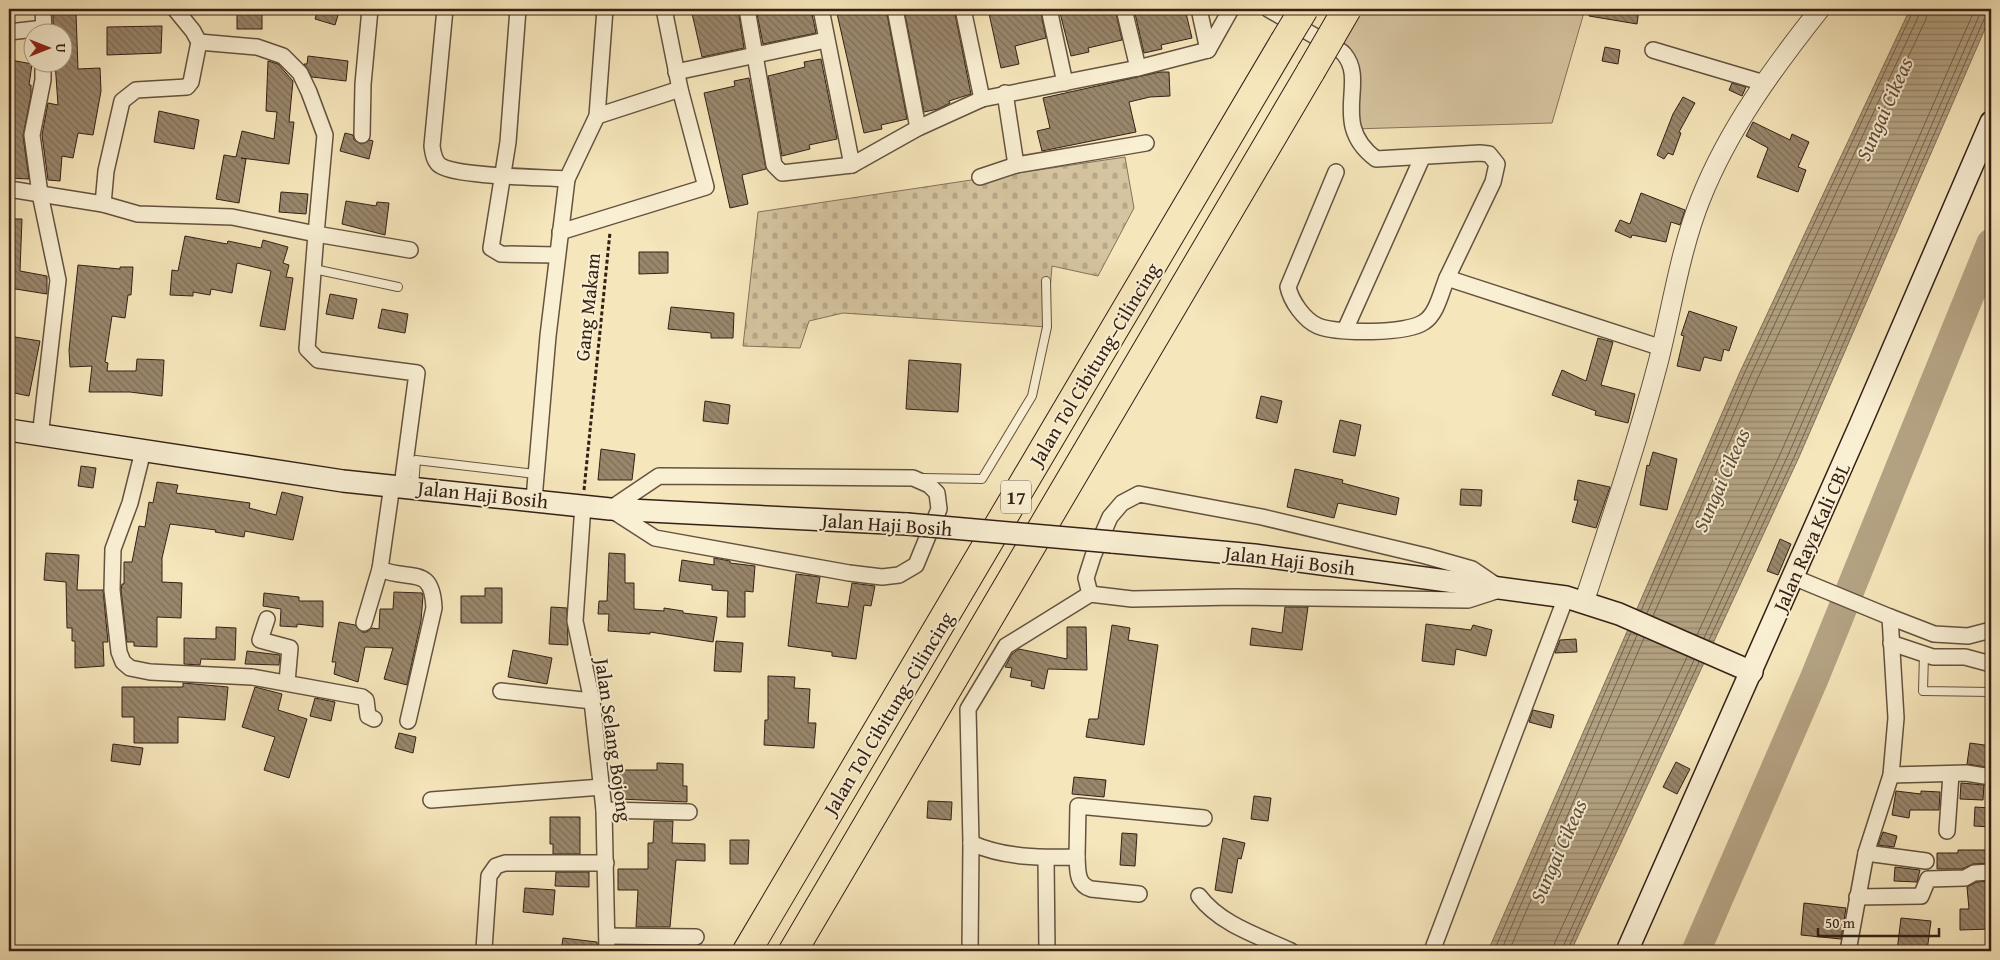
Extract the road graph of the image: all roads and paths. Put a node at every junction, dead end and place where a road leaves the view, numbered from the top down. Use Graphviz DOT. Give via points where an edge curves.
graph roads {
  1 [pos="43,9"];
  2 [pos="175,9"];
  3 [pos="370,9"];
  4 [pos="445,9"];
  5 [pos="518,9"];
  6 [pos="605,9"];
  7 [pos="664,9"];
  8 [pos="747,9"];
  9 [pos="821,9"];
  10 [pos="895,9"];
  11 [pos="963,9"];
  12 [pos="1049,9"];
  13 [pos="1124,9"];
  14 [pos="1199,9"];
  15 [pos="1231,9"];
  16 [pos="1268,9"];
  17 [pos="1304,9"];
  18 [pos="1347,9"];
  19 [pos="1820,9"];
  20 [pos="44,22"];
  21 [pos="22,31"];
  22 [pos="9,32"];
  23 [pos="826,40"];
  24 [pos="199,42"];
  25 [pos="1208,50"];
  26 [pos="1653,50"];
  27 [pos="755,56"];
  28 [pos="1138,68"];
  29 [pos="43,72"];
  30 [pos="676,72"];
  31 [pos="1065,83"];
  32 [pos="1764,83"];
  33 [pos="680,89"];
  34 [pos="1005,93"];
  35 [pos="982,99"];
  36 [pos="597,116"];
  37 [pos="1991,122"];
  38 [pos="918,128"];
  39 [pos="362,135"];
  40 [pos="1146,143"];
  41 [pos="1422,158"];
  42 [pos="852,165"];
  43 [pos="1016,165"];
  44 [pos="1336,172"];
  45 [pos="504,175"];
  46 [pos="980,177"];
  47 [pos="567,178"];
  48 [pos="9,188"];
  49 [pos="40,194"];
  50 [pos="103,204"];
  51 [pos="611,222"];
  52 [pos="560,232"];
  53 [pos="316,234"];
  54 [pos="410,250"];
  55 [pos="557,255"];
  56 [pos="314,269"];
  57 [pos="1447,278"];
  58 [pos="1046,281"];
  59 [pos="398,287"];
  60 [pos="1345,330"];
  61 [pos="1662,348"];
  62 [pos="9,430"];
  63 [pos="40,437"];
  64 [pos="143,451"];
  65 [pos="535,474"];
  66 [pos="913,478"];
  67 [pos="402,486"];
  68 [pos="534,499"];
  69 [pos="582,506"];
  70 [pos="610,509"];
  71 [pos="380,570"];
  72 [pos="1793,577"];
  73 [pos="1502,590"];
  74 [pos="1090,594"];
  75 [pos="1575,599"];
  76 [pos="1890,617"];
  77 [pos="267,619"];
  78 [pos="364,623"];
  79 [pos="1991,630"];
  80 [pos="1891,643"];
  81 [pos="1924,654"];
  82 [pos="1991,664"];
  83 [pos="1752,672"];
  84 [pos="287,682"];
  85 [pos="501,691"];
  86 [pos="1991,692"];
  87 [pos="592,701"];
  88 [pos="374,719"];
  89 [pos="408,721"];
  90 [pos="1951,774"];
  91 [pos="1891,775"];
  92 [pos="1991,777"];
  93 [pos="602,786"];
  94 [pos="431,800"];
  95 [pos="604,810"];
  96 [pos="689,812"];
  97 [pos="1204,818"];
  98 [pos="1947,831"];
  99 [pos="971,843"];
  100 [pos="1866,853"];
  101 [pos="1077,857"];
  102 [pos="1046,858"];
  103 [pos="1926,861"];
  104 [pos="606,863"];
  105 [pos="1991,872"];
  106 [pos="1139,894"];
  107 [pos="1199,896"];
  108 [pos="1857,897"];
  109 [pos="608,936"];
  110 [pos="696,937"];
  111 [pos="484,950"];
  112 [pos="607,951"];
  113 [pos="747,951"];
  114 [pos="793,951"];
  115 [pos="970,951"];
  116 [pos="1047,951"];
  117 [pos="1291,951"];
  118 [pos="1432,951"];
  119 [pos="1627,951"];
  120 [pos="1848,951"];
  1 -- 20 [label="street"];
  2 -- 24 [label="street"];
  3 -- 39 [label="street"];
  4 -- 45 [label="street" via="432,146 434,157 440,165 450,169"];
  5 -- 45 [label="street"];
  6 -- 36 [label="street"];
  7 -- 30 [label="street"];
  8 -- 27 [label="street"];
  9 -- 23 [label="street"];
  10 -- 38 [label="street"];
  11 -- 35 [label="street"];
  12 -- 31 [label="street"];
  13 -- 28 [label="street"];
  14 -- 25 [label="street"];
  15 -- 25 [label="street"];
  16 -- 41 [label="street" via="1344,53 1353,69 1350,99 1353,129 1363,149 1376,159"];
  17 -- 113 [label="highway, Jalan Tol Cibitung–Cilincing / 17, bridge"];
  18 -- 114 [label="highway, Jalan Tol Cibitung–Cilincing / 17, bridge"];
  19 -- 32 [label="street"];
  21 -- 22 [label="street"];
  23 -- 27 [label="street"];
  23 -- 42 [label="street"];
  24 -- 50 [label="street" via="191,82 187,87 136,90 122,100 106,171"];
  24 -- 53 [label="street" via="265,50 287,59 300,74 325,135"];
  25 -- 28 [label="street"];
  26 -- 32 [label="street"];
  27 -- 30 [label="street"];
  27 -- 42 [label="street" via="774,165 778,172 788,174"];
  28 -- 31 [label="street"];
  29 -- 49 [label="street" via="32,135"];
  30 -- 33 [label="street"];
  31 -- 34 [label="street"];
  32 -- 61 [label="street" via="1732,132 1701,198"];
  33 -- 36 [label="street"];
  33 -- 52 [label="street" via="706,187"];
  34 -- 35 [label="street"];
  34 -- 43 [label="street"];
  35 -- 38 [label="street"];
  36 -- 47 [label="street"];
  37 -- 72 [label="main road, Jalan Raya Kali CBL"];
  38 -- 42 [label="street"];
  40 -- 43 [label="street"];
  41 -- 57 [label="street" via="1480,152 1489,154 1497,164 1493,182"];
  41 -- 60 [label="street"];
  43 -- 46 [label="street"];
  44 -- 60 [label="street" via="1288,287 1290,298 1315,325"];
  45 -- 47 [label="street"];
  45 -- 55 [label="street" via="491,248 501,254"];
  47 -- 52 [label="street"];
  48 -- 49 [label="street"];
  49 -- 50 [label="street"];
  49 -- 63 [label="street" via="58,280"];
  50 -- 53 [label="street" via="138,214 232,217"];
  51 -- 69 [label="path, Gang Makam"];
  52 -- 55 [label="street"];
  53 -- 54 [label="street"];
  53 -- 56 [label="street"];
  55 -- 65 [label="street"];
  56 -- 59 [label="lane"];
  56 -- 67 [label="street" via="307,349 318,360 416,373"];
  57 -- 60 [label="street" via="1432,316 1417,327"];
  57 -- 61 [label="street"];
  58 -- 66 [label="lane" via="1047,327 1032,396 982,479"];
  61 -- 75 [label="street" via="1650,395"];
  62 -- 63 [label="main road, Jalan Haji Bosih"];
  63 -- 64 [label="main road, Jalan Haji Bosih"];
  64 -- 67 [label="main road, Jalan Haji Bosih" via="343,481"];
  64 -- 84 [label="street" via="130,503 113,549 112,590 123,662 130,668 150,672"];
  65 -- 67 [label="lane" via="416,460"];
  65 -- 68 [label="street"];
  66 -- 70 [label="street" via="659,476"];
  66 -- 70 [label="street" via="929,484 937,493 939,510 916,565 898,575 882,577 655,538"];
  67 -- 68 [label="main road, Jalan Haji Bosih"];
  67 -- 71 [label="street"];
  68 -- 69 [label="main road, Jalan Haji Bosih"];
  69 -- 70 [label="main road, Jalan Haji Bosih"];
  69 -- 87 [label="street, Jalan Selang Bojong" via="575,622"];
  70 -- 73 [label="main road, Jalan Haji Bosih, bridge" via="907,524 1112,542 1254,555"];
  71 -- 78 [label="street"];
  71 -- 89 [label="street" via="424,579 431,584 433,592 434,608"];
  72 -- 76 [label="street"];
  72 -- 83 [label="main road, Jalan Raya Kali CBL"];
  73 -- 74 [label="street" via="1468,600 1132,599"];
  73 -- 74 [label="street" via="1472,569 1426,556 1262,518 1139,494 1122,503 1110,517 1086,578"];
  73 -- 75 [label="main road, Jalan Haji Bosih"];
  74 -- 99 [label="street" via="1006,646 968,709"];
  75 -- 83 [label="main road, Jalan Haji Bosih" via="1619,614"];
  75 -- 118 [label="street"];
  76 -- 79 [label="street" via="1934,634 1968,636"];
  76 -- 80 [label="street"];
  77 -- 84 [label="street" via="260,640 290,648"];
  80 -- 81 [label="street"];
  80 -- 91 [label="street" via="1896,718"];
  81 -- 82 [label="street" via="1965,657"];
  81 -- 86 [label="lane" via="1923,691"];
  83 -- 119 [label="main road, Jalan Raya Kali CBL"];
  84 -- 88 [label="street" via="362,697 367,702 368,716"];
  85 -- 87 [label="street"];
  87 -- 93 [label="street, Jalan Selang Bojong"];
  90 -- 91 [label="street"];
  90 -- 92 [label="street"];
  90 -- 98 [label="street"];
  91 -- 100 [label="street"];
  93 -- 94 [label="street"];
  93 -- 95 [label="street, Jalan Selang Bojong"];
  95 -- 96 [label="street"];
  95 -- 104 [label="street, Jalan Selang Bojong"];
  97 -- 101 [label="street" via="1078,806"];
  99 -- 102 [label="street" via="990,852"];
  99 -- 115 [label="street"];
  100 -- 103 [label="street"];
  100 -- 108 [label="street"];
  101 -- 102 [label="street"];
  101 -- 106 [label="street" via="1083,886"];
  102 -- 116 [label="street"];
  104 -- 109 [label="street, Jalan Selang Bojong"];
  104 -- 111 [label="street" via="496,866 489,876"];
  105 -- 108 [label="street" via="1974,872 1965,878 1928,879 1921,896"];
  107 -- 117 [label="street" via="1224,920"];
  108 -- 120 [label="street"];
  109 -- 110 [label="street"];
  109 -- 112 [label="street, Jalan Selang Bojong"];
}
